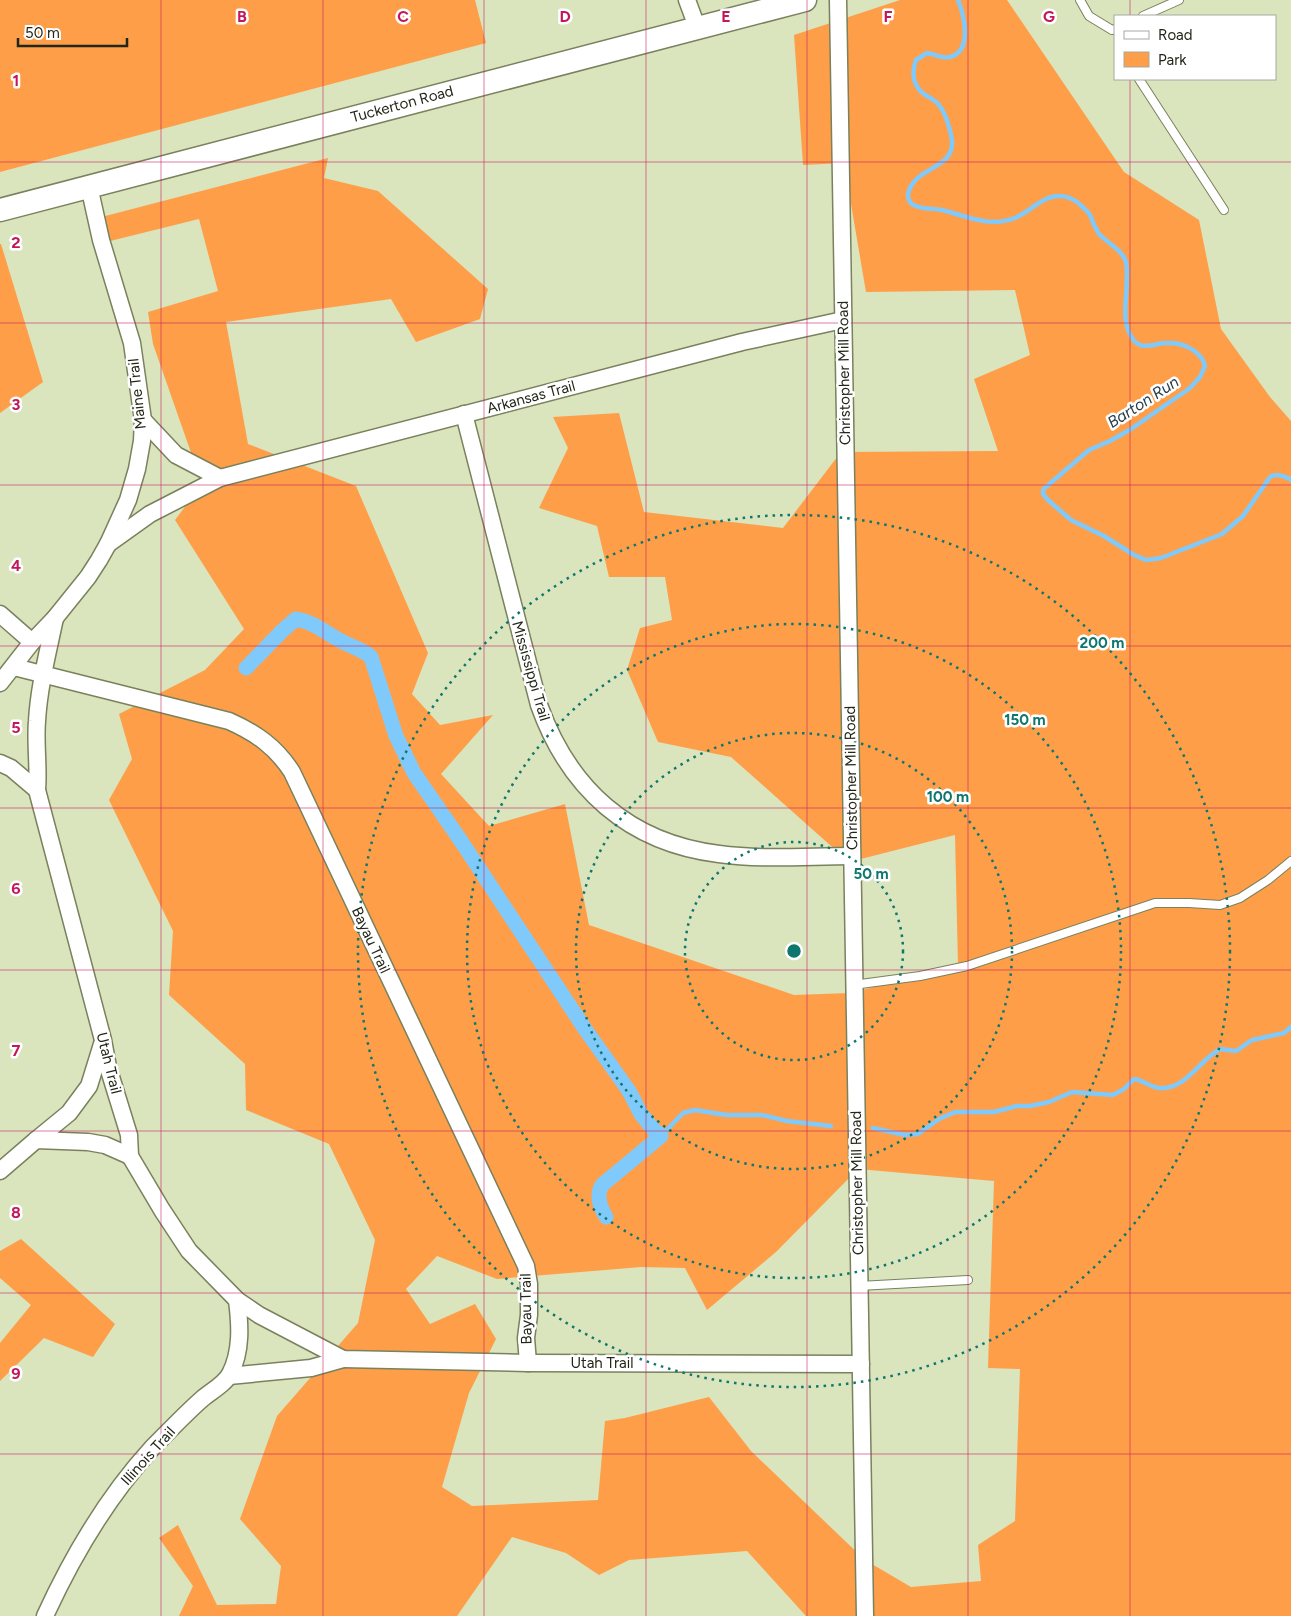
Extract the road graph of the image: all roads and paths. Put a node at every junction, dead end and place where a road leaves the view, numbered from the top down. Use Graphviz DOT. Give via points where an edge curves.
graph roads {
  1 [pos="687,0"];
  2 [pos="804,0"];
  3 [pos="838,0"];
  4 [pos="1080,0"];
  5 [pos="1179,0"];
  6 [pos="1145,15"];
  7 [pos="697,27"];
  8 [pos="1114,32"];
  9 [pos="1140,80"];
  10 [pos="89,186"];
  11 [pos="0,210"];
  12 [pos="1224,210"];
  13 [pos="843,320"];
  14 [pos="464,414"];
  15 [pos="143,420"];
  16 [pos="220,478"];
  17 [pos="108,544"];
  18 [pos="0,614"];
  19 [pos="55,618"];
  20 [pos="32,642"];
  21 [pos="14,667"];
  22 [pos="43,675"];
  23 [pos="0,683"];
  24 [pos="0,763"];
  25 [pos="37,790"];
  26 [pos="852,856"];
  27 [pos="1291,861"];
  28 [pos="853,984"];
  29 [pos="103,1040"];
  30 [pos="36,1140"];
  31 [pos="130,1156"];
  32 [pos="0,1171"];
  33 [pos="968,1280"];
  34 [pos="859,1286"];
  35 [pos="237,1300"];
  36 [pos="343,1359"];
  37 [pos="528,1363"];
  38 [pos="861,1364"];
  39 [pos="229,1376"];
  40 [pos="45,1616"];
  41 [pos="865,1616"];
  1 -- 7 [label="street"];
  2 -- 7 [label="main road, Tuckerton Road"];
  3 -- 13 [label="street, Christopher Mill Road"];
  4 -- 8 [label="lane" via="1089,16"];
  5 -- 6 [label="lane"];
  7 -- 10 [label="main road, Tuckerton Road"];
  9 -- 12 [label="lane"];
  10 -- 11 [label="main road, Tuckerton Road"];
  10 -- 15 [label="street, Maine Trail" via="101,240 130,332"];
  13 -- 14 [label="street, Arkansas Trail" via="742,342"];
  13 -- 26 [label="street, Christopher Mill Road"];
  14 -- 16 [label="street, Arkansas Trail"];
  14 -- 26 [label="street, Mississippi Trail" via="539,705 560,752 586,788 612,812 646,834 694,850 733,856"];
  15 -- 16 [label="street" via="176,455"];
  15 -- 17 [label="street, Maine Trail" via="137,469 128,500"];
  16 -- 17 [label="street, Arkansas Trail" via="150,514"];
  17 -- 19 [label="street, Maine Trail" via="88,577"];
  18 -- 20 [label="street"];
  19 -- 20 [label="street, Maine Trail"];
  19 -- 22 [label="street, Utah Trail"];
  20 -- 21 [label="street, Maine Trail"];
  21 -- 22 [label="street"];
  21 -- 23 [label="street, Maine Trail"];
  22 -- 25 [label="street, Utah Trail" via="37,718"];
  22 -- 37 [label="street, Bayau Trail" via="229,722 259,736 283,758 526,1266 529,1284"];
  24 -- 25 [label="street"];
  25 -- 29 [label="street, Utah Trail"];
  26 -- 28 [label="street, Christopher Mill Road"];
  27 -- 28 [label="lane" via="1240,898 1220,905 1155,903 967,966 920,976"];
  28 -- 34 [label="street, Christopher Mill Road"];
  29 -- 30 [label="street" via="88,1086 68,1113"];
  29 -- 31 [label="street, Utah Trail" via="129,1135"];
  30 -- 31 [label="street" via="88,1142 105,1145"];
  30 -- 32 [label="street"];
  31 -- 35 [label="street, Utah Trail" via="189,1251"];
  33 -- 34 [label="lane"];
  34 -- 38 [label="street, Christopher Mill Road"];
  35 -- 36 [label="street, Utah Trail"];
  35 -- 39 [label="street" via="239,1342"];
  36 -- 37 [label="street, Utah Trail"];
  36 -- 39 [label="street, Utah Trail" via="311,1368"];
  37 -- 38 [label="street, Utah Trail"];
  38 -- 41 [label="street, Christopher Mill Road"];
  39 -- 40 [label="street, Illinois Trail" via="200,1400 123,1483 93,1526"];
}
